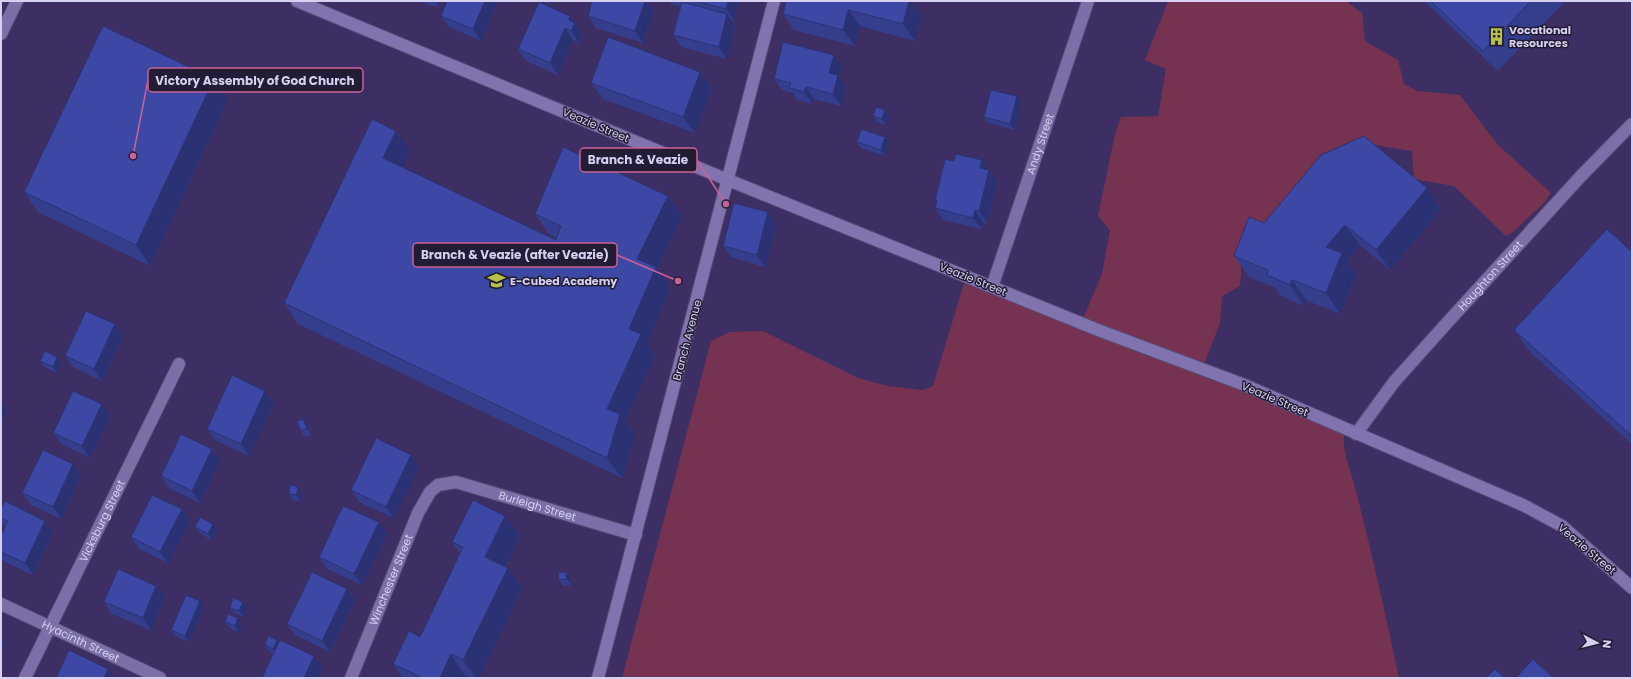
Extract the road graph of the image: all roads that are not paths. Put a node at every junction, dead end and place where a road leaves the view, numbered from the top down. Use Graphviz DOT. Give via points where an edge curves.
graph roads {
  1 [pos="17,1"];
  2 [pos="297,1"];
  3 [pos="774,1"];
  4 [pos="1088,1"];
  5 [pos="1,34"];
  6 [pos="1632,124"];
  7 [pos="728,180"];
  8 [pos="992,287"];
  9 [pos="179,364"];
  10 [pos="1356,434"];
  11 [pos="438,485"];
  12 [pos="636,535"];
  13 [pos="1632,588"];
  14 [pos="1,604"];
  15 [pos="50,627"];
  16 [pos="25,678"];
  17 [pos="160,678"];
  18 [pos="351,678"];
  19 [pos="598,678"];
  1 -- 5 [label="street"];
  2 -- 7 [label="street, Veazie Street"];
  3 -- 7 [label="street, Branch Avenue"];
  4 -- 8 [label="street, Andy Street"];
  6 -- 10 [label="street, Houghton Street" via="1581,176 1394,382"];
  7 -- 8 [label="street, Veazie Street"];
  7 -- 12 [label="street, Branch Avenue"];
  8 -- 10 [label="street, Veazie Street" via="1242,384"];
  9 -- 15 [label="street, Vicksburg Street"];
  10 -- 13 [label="street, Veazie Street" via="1523,506 1562,526"];
  11 -- 12 [label="street, Burleigh Street" via="456,482"];
  11 -- 18 [label="street, Winchester Street" via="430,492 418,514"];
  12 -- 19 [label="street, Branch Avenue"];
  14 -- 15 [label="street, Hyacinth Street"];
  15 -- 16 [label="street, Vicksburg Street"];
  15 -- 17 [label="street, Hyacinth Street"];
}
